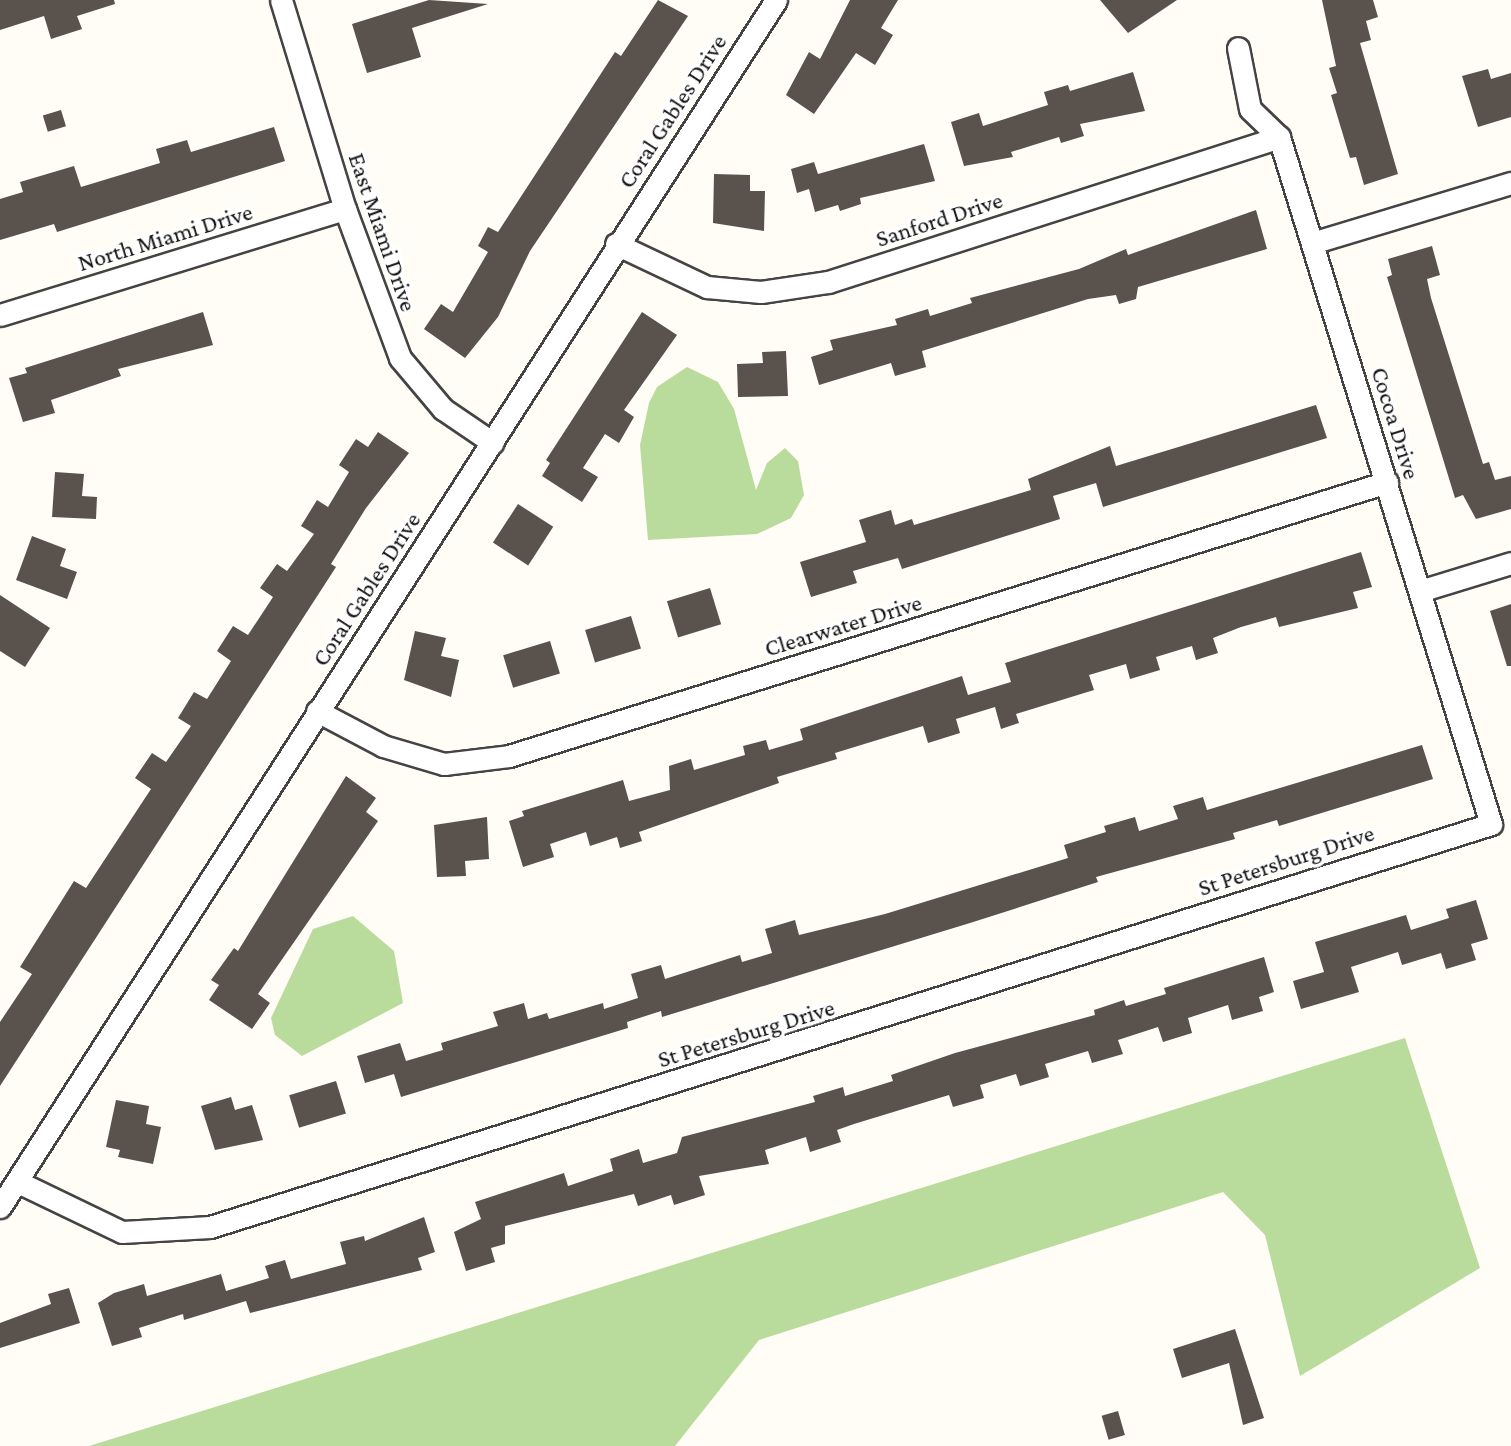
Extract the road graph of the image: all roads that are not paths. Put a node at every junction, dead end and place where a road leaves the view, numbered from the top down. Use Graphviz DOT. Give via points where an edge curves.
graph roads {
  1 [pos="281,0"];
  2 [pos="776,0"];
  3 [pos="1238,48"];
  4 [pos="1279,137"];
  5 [pos="1511,183"];
  6 [pos="345,209"];
  7 [pos="1312,243"];
  8 [pos="616,244"];
  9 [pos="0,315"];
  10 [pos="493,443"];
  11 [pos="1387,482"];
  12 [pos="1511,563"];
  13 [pos="1420,591"];
  14 [pos="317,711"];
  15 [pos="1491,824"];
  16 [pos="18,1182"];
  17 [pos="0,1207"];
  1 -- 6 [label="street, East Miami Drive"];
  2 -- 8 [label="street, Coral Gables Drive"];
  3 -- 4 [label="street, Cocoa Drive" via="1250,109"];
  4 -- 7 [label="street, Cocoa Drive"];
  4 -- 8 [label="street, Sanford Drive" via="828,282 761,292 707,287"];
  5 -- 7 [label="street"];
  6 -- 9 [label="street, North Miami Drive"];
  6 -- 10 [label="street, East Miami Drive" via="400,358 443,409"];
  7 -- 11 [label="street, Cocoa Drive"];
  8 -- 10 [label="street, Coral Gables Drive"];
  10 -- 14 [label="street, Coral Gables Drive"];
  11 -- 13 [label="street, Cocoa Drive"];
  11 -- 14 [label="street, Clearwater Drive" via="509,756 444,764 383,746"];
  12 -- 13 [label="street"];
  13 -- 15 [label="street, Cocoa Drive"];
  14 -- 16 [label="street, Coral Gables Drive"];
  15 -- 16 [label="street, St Petersburg Drive" via="210,1227 122,1232"];
  16 -- 17 [label="street, Coral Gables Drive"];
}
